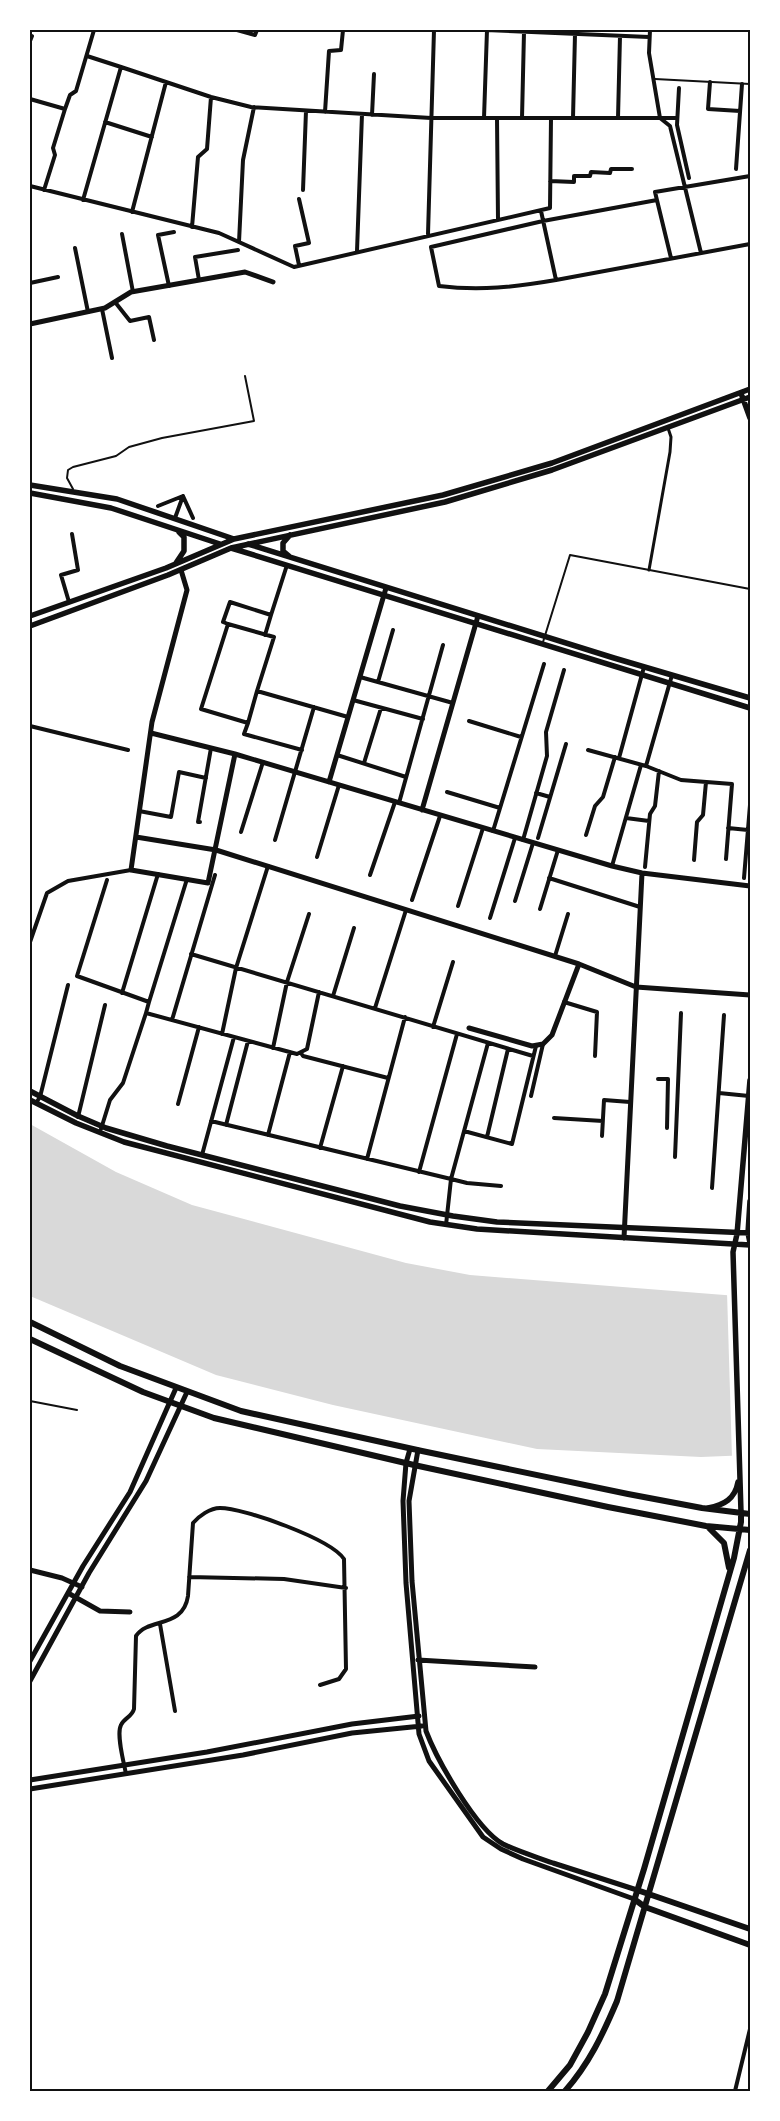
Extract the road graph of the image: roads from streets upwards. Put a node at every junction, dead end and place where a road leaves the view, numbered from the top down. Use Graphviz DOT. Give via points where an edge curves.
graph roads {
  1 [pos="94,30"];
  2 [pos="237,30"];
  3 [pos="257,30"];
  4 [pos="343,30"];
  5 [pos="434,30"];
  6 [pos="486,30"];
  7 [pos="650,30"];
  8 [pos="524,32"];
  9 [pos="575,34"];
  10 [pos="32,36"];
  11 [pos="620,36"];
  12 [pos="649,37"];
  13 [pos="30,41"];
  14 [pos="86,56"];
  15 [pos="121,66"];
  16 [pos="374,74"];
  17 [pos="166,82"];
  18 [pos="710,82"];
  19 [pos="742,84"];
  20 [pos="679,88"];
  21 [pos="211,96"];
  22 [pos="30,99"];
  23 [pos="254,107"];
  24 [pos="65,109"];
  25 [pos="306,111"];
  26 [pos="740,111"];
  27 [pos="325,112"];
  28 [pos="362,114"];
  29 [pos="372,115"];
  30 [pos="431,118"];
  31 [pos="484,118"];
  32 [pos="497,118"];
  33 [pos="522,118"];
  34 [pos="551,118"];
  35 [pos="573,118"];
  36 [pos="618,118"];
  37 [pos="660,118"];
  38 [pos="676,118"];
  39 [pos="105,122"];
  40 [pos="152,137"];
  41 [pos="632,169"];
  42 [pos="736,169"];
  43 [pos="750,176"];
  44 [pos="689,178"];
  45 [pos="550,181"];
  46 [pos="30,186"];
  47 [pos="686,187"];
  48 [pos="44,190"];
  49 [pos="303,190"];
  50 [pos="299,199"];
  51 [pos="83,200"];
  52 [pos="656,200"];
  53 [pos="541,211"];
  54 [pos="132,212"];
  55 [pos="498,220"];
  56 [pos="543,221"];
  57 [pos="192,227"];
  58 [pos="174,232"];
  59 [pos="122,234"];
  60 [pos="428,234"];
  61 [pos="239,242"];
  62 [pos="750,244"];
  63 [pos="75,248"];
  64 [pos="238,250"];
  65 [pos="357,252"];
  66 [pos="701,253"];
  67 [pos="670,258"];
  68 [pos="299,265"];
  69 [pos="58,277"];
  70 [pos="199,280"];
  71 [pos="556,280"];
  72 [pos="273,282"];
  73 [pos="30,283"];
  74 [pos="168,286"];
  75 [pos="134,292"];
  76 [pos="115,302"];
  77 [pos="102,308"];
  78 [pos="88,312"];
  79 [pos="30,324"];
  80 [pos="154,340"];
  81 [pos="112,358"];
  82 [pos="750,389"];
  83 [pos="740,392"];
  84 [pos="750,397"];
  85 [pos="743,399"];
  86 [pos="750,418"];
  87 [pos="665,420"];
  88 [pos="668,427"];
  89 [pos="30,485"];
  90 [pos="30,493"];
  91 [pos="183,496"];
  92 [pos="158,506"];
  93 [pos="175,518"];
  94 [pos="193,518"];
  95 [pos="175,529"];
  96 [pos="293,533"];
  97 [pos="72,534"];
  98 [pos="234,539"];
  99 [pos="219,544"];
  100 [pos="245,544"];
  101 [pos="231,548"];
  102 [pos="290,558"];
  103 [pos="176,564"];
  104 [pos="287,565"];
  105 [pos="181,570"];
  106 [pos="649,570"];
  107 [pos="386,588"];
  108 [pos="384,595"];
  109 [pos="69,602"];
  110 [pos="55,607"];
  111 [pos="58,615"];
  112 [pos="271,615"];
  113 [pos="30,616"];
  114 [pos="478,616"];
  115 [pos="228,624"];
  116 [pos="475,624"];
  117 [pos="30,626"];
  118 [pos="393,630"];
  119 [pos="265,635"];
  120 [pos="444,645"];
  121 [pos="544,664"];
  122 [pos="644,667"];
  123 [pos="564,670"];
  124 [pos="642,675"];
  125 [pos="672,675"];
  126 [pos="360,677"];
  127 [pos="378,682"];
  128 [pos="669,683"];
  129 [pos="257,692"];
  130 [pos="429,696"];
  131 [pos="750,698"];
  132 [pos="353,700"];
  133 [pos="453,703"];
  134 [pos="314,707"];
  135 [pos="381,708"];
  136 [pos="750,708"];
  137 [pos="348,717"];
  138 [pos="422,719"];
  139 [pos="469,721"];
  140 [pos="248,723"];
  141 [pos="30,726"];
  142 [pos="151,733"];
  143 [pos="521,737"];
  144 [pos="566,744"];
  145 [pos="211,748"];
  146 [pos="128,750"];
  147 [pos="302,750"];
  148 [pos="588,750"];
  149 [pos="235,754"];
  150 [pos="337,755"];
  151 [pos="617,757"];
  152 [pos="262,762"];
  153 [pos="364,763"];
  154 [pos="643,765"];
  155 [pos="659,771"];
  156 [pos="295,772"];
  157 [pos="406,777"];
  158 [pos="206,778"];
  159 [pos="329,782"];
  160 [pos="706,782"];
  161 [pos="339,785"];
  162 [pos="447,792"];
  163 [pos="536,793"];
  164 [pos="550,797"];
  165 [pos="397,803"];
  166 [pos="750,805"];
  167 [pos="500,808"];
  168 [pos="422,810"];
  169 [pos="140,811"];
  170 [pos="440,816"];
  171 [pos="626,818"];
  172 [pos="650,821"];
  173 [pos="200,822"];
  174 [pos="749,823"];
  175 [pos="483,828"];
  176 [pos="728,828"];
  177 [pos="748,830"];
  178 [pos="493,831"];
  179 [pos="241,832"];
  180 [pos="586,835"];
  181 [pos="136,837"];
  182 [pos="515,838"];
  183 [pos="538,838"];
  184 [pos="275,840"];
  185 [pos="523,840"];
  186 [pos="533,843"];
  187 [pos="216,850"];
  188 [pos="558,850"];
  189 [pos="316,857"];
  190 [pos="726,859"];
  191 [pos="694,860"];
  192 [pos="268,866"];
  193 [pos="612,866"];
  194 [pos="645,866"];
  195 [pos="131,870"];
  196 [pos="158,874"];
  197 [pos="642,874"];
  198 [pos="216,875"];
  199 [pos="370,875"];
  200 [pos="549,878"];
  201 [pos="744,878"];
  202 [pos="187,879"];
  203 [pos="107,880"];
  204 [pos="750,886"];
  205 [pos="412,900"];
  206 [pos="515,901"];
  207 [pos="458,906"];
  208 [pos="640,907"];
  209 [pos="540,909"];
  210 [pos="406,910"];
  211 [pos="309,914"];
  212 [pos="568,914"];
  213 [pos="490,918"];
  214 [pos="354,928"];
  215 [pos="30,942"];
  216 [pos="191,954"];
  217 [pos="555,956"];
  218 [pos="453,962"];
  219 [pos="579,964"];
  220 [pos="236,968"];
  221 [pos="287,982"];
  222 [pos="68,985"];
  223 [pos="636,987"];
  224 [pos="319,992"];
  225 [pos="122,993"];
  226 [pos="750,995"];
  227 [pos="333,996"];
  228 [pos="149,1002"];
  229 [pos="564,1002"];
  230 [pos="106,1005"];
  231 [pos="374,1008"];
  232 [pos="146,1013"];
  233 [pos="681,1013"];
  234 [pos="724,1015"];
  235 [pos="405,1017"];
  236 [pos="172,1020"];
  237 [pos="199,1027"];
  238 [pos="433,1027"];
  239 [pos="470,1028"];
  240 [pos="222,1034"];
  241 [pos="457,1034"];
  242 [pos="234,1037"];
  243 [pos="248,1041"];
  244 [pos="488,1043"];
  245 [pos="543,1044"];
  246 [pos="536,1046"];
  247 [pos="273,1048"];
  248 [pos="508,1049"];
  249 [pos="290,1052"];
  250 [pos="301,1053"];
  251 [pos="533,1056"];
  252 [pos="595,1056"];
  253 [pos="342,1066"];
  254 [pos="388,1078"];
  255 [pos="632,1079"];
  256 [pos="638,1079"];
  257 [pos="658,1079"];
  258 [pos="668,1079"];
  259 [pos="678,1079"];
  260 [pos="750,1080"];
  261 [pos="30,1091"];
  262 [pos="719,1094"];
  263 [pos="531,1096"];
  264 [pos="749,1096"];
  265 [pos="40,1097"];
  266 [pos="33,1102"];
  267 [pos="630,1102"];
  268 [pos="178,1104"];
  269 [pos="78,1116"];
  270 [pos="554,1118"];
  271 [pos="603,1121"];
  272 [pos="212,1122"];
  273 [pos="76,1123"];
  274 [pos="226,1125"];
  275 [pos="102,1126"];
  276 [pos="667,1128"];
  277 [pos="464,1131"];
  278 [pos="100,1134"];
  279 [pos="268,1135"];
  280 [pos="602,1136"];
  281 [pos="487,1137"];
  282 [pos="320,1148"];
  283 [pos="202,1155"];
  284 [pos="675,1157"];
  285 [pos="367,1159"];
  286 [pos="201,1162"];
  287 [pos="419,1172"];
  288 [pos="451,1179"];
  289 [pos="501,1186"];
  290 [pos="712,1188"];
  291 [pos="750,1201"];
  292 [pos="447,1215"];
  293 [pos="446,1225"];
  294 [pos="625,1229"];
  295 [pos="749,1233"];
  296 [pos="738,1234"];
  297 [pos="624,1238"];
  298 [pos="734,1244"];
  299 [pos="750,1244"];
  300 [pos="30,1322"];
  301 [pos="30,1339"];
  302 [pos="176,1388"];
  303 [pos="187,1392"];
  304 [pos="170,1402"];
  305 [pos="180,1406"];
  306 [pos="410,1449"];
  307 [pos="418,1450"];
  308 [pos="406,1464"];
  309 [pos="414,1465"];
  310 [pos="741,1469"];
  311 [pos="707,1508"];
  312 [pos="741,1512"];
  313 [pos="750,1514"];
  314 [pos="742,1522"];
  315 [pos="706,1526"];
  316 [pos="740,1530"];
  317 [pos="749,1530"];
  318 [pos="749,1554"];
  319 [pos="30,1570"];
  320 [pos="729,1573"];
  321 [pos="189,1577"];
  322 [pos="73,1583"];
  323 [pos="82,1587"];
  324 [pos="346,1588"];
  325 [pos="68,1593"];
  326 [pos="76,1598"];
  327 [pos="130,1612"];
  328 [pos="160,1624"];
  329 [pos="412,1660"];
  330 [pos="419,1660"];
  331 [pos="30,1661"];
  332 [pos="535,1667"];
  333 [pos="30,1681"];
  334 [pos="320,1685"];
  335 [pos="175,1711"];
  336 [pos="418,1716"];
  337 [pos="424,1716"];
  338 [pos="418,1726"];
  339 [pos="425,1726"];
  340 [pos="124,1765"];
  341 [pos="126,1774"];
  342 [pos="30,1780"];
  343 [pos="30,1789"];
  344 [pos="637,1890"];
  345 [pos="649,1894"];
  346 [pos="634,1899"];
  347 [pos="645,1907"];
  348 [pos="750,1929"];
  349 [pos="750,1945"];
  350 [pos="750,2030"];
  351 [pos="548,2091"];
  352 [pos="565,2091"];
  353 [pos="735,2091"];
  1 -- 14 [label="street"];
  2 -- 3 [label="street" via="255,35"];
  4 -- 27 [label="street" via="341,50 329,51"];
  5 -- 30 [label="street"];
  6 -- 8 [label="street"];
  6 -- 31 [label="street"];
  7 -- 12 [label="street"];
  8 -- 9 [label="street"];
  8 -- 33 [label="street"];
  9 -- 11 [label="street"];
  9 -- 35 [label="street"];
  10 -- 13 [label="street"];
  11 -- 12 [label="street"];
  11 -- 36 [label="street"];
  12 -- 37 [label="street"];
  14 -- 15 [label="street"];
  14 -- 24 [label="street" via="76,91 70,95"];
  15 -- 17 [label="street"];
  15 -- 39 [label="street"];
  16 -- 29 [label="street"];
  17 -- 21 [label="street"];
  17 -- 40 [label="street"];
  18 -- 26 [label="street" via="708,109"];
  19 -- 26 [label="street"];
  20 -- 38 [label="street"];
  21 -- 23 [label="street"];
  21 -- 57 [label="street" via="207,149 198,157"];
  22 -- 24 [label="street"];
  23 -- 25 [label="street"];
  23 -- 61 [label="street" via="243,160"];
  24 -- 48 [label="street"];
  25 -- 27 [label="street"];
  25 -- 49 [label="street"];
  26 -- 42 [label="street"];
  27 -- 28 [label="street"];
  28 -- 29 [label="street"];
  28 -- 65 [label="street"];
  29 -- 30 [label="street"];
  30 -- 31 [label="street"];
  30 -- 60 [label="street"];
  31 -- 32 [label="street"];
  32 -- 33 [label="street"];
  32 -- 55 [label="street"];
  33 -- 34 [label="street"];
  34 -- 35 [label="street"];
  34 -- 45 [label="street"];
  35 -- 36 [label="street"];
  36 -- 37 [label="street"];
  37 -- 38 [label="street"];
  37 -- 47 [label="street" via="670,126"];
  38 -- 44 [label="street"];
  39 -- 40 [label="street"];
  39 -- 51 [label="street"];
  40 -- 54 [label="street"];
  41 -- 45 [label="street" via="591,172 590,176 574,176 574,182"];
  43 -- 47 [label="street"];
  45 -- 53 [label="street" via="550,208"];
  46 -- 48 [label="street"];
  47 -- 52 [label="street" via="655,192"];
  47 -- 66 [label="street"];
  48 -- 51 [label="street"];
  50 -- 68 [label="street" via="309,243 295,246"];
  51 -- 54 [label="street"];
  52 -- 56 [label="street"];
  52 -- 67 [label="street"];
  53 -- 55 [label="street"];
  53 -- 56 [label="street"];
  54 -- 57 [label="street"];
  55 -- 60 [label="street"];
  56 -- 71 [label="street"];
  56 -- 71 [label="street" via="431,247 439,286 471,290"];
  57 -- 61 [label="street"];
  58 -- 74 [label="street" via="158,234"];
  59 -- 75 [label="street"];
  60 -- 65 [label="street"];
  61 -- 68 [label="street" via="294,267"];
  62 -- 66 [label="street"];
  63 -- 78 [label="street"];
  64 -- 70 [label="street" via="195,258"];
  65 -- 68 [label="street"];
  66 -- 67 [label="street"];
  67 -- 71 [label="street"];
  69 -- 73 [label="street"];
  70 -- 72 [label="street" via="245,272"];
  70 -- 74 [label="street"];
  74 -- 75 [label="street"];
  75 -- 76 [label="street" via="121,296"];
  76 -- 77 [label="street"];
  76 -- 80 [label="street" via="130,320 149,317"];
  77 -- 78 [label="street"];
  77 -- 81 [label="street"];
  78 -- 79 [label="street"];
  82 -- 83 [label="main road"];
  83 -- 85 [label="main road"];
  83 -- 87 [label="main road"];
  84 -- 85 [label="main road"];
  85 -- 86 [label="main road"];
  85 -- 88 [label="main road"];
  87 -- 88 [label="street"];
  87 -- 98 [label="main road" via="552,463 443,495"];
  88 -- 96 [label="main road" via="552,470 445,502"];
  88 -- 106 [label="street" via="670,452"];
  89 -- 93 [label="main road" via="116,499"];
  90 -- 95 [label="main road" via="111,508"];
  91 -- 92 [label="street"];
  91 -- 93 [label="street"];
  91 -- 94 [label="street"];
  93 -- 98 [label="main road"];
  95 -- 99 [label="main road"];
  95 -- 103 [label="main road" via="184,537 185,544"];
  96 -- 100 [label="main road"];
  96 -- 102 [label="main road" via="283,543"];
  97 -- 109 [label="street" via="78,570 61,575"];
  98 -- 99 [label="main road"];
  98 -- 100 [label="main road"];
  99 -- 101 [label="main road"];
  99 -- 103 [label="main road"];
  100 -- 101 [label="main road"];
  100 -- 102 [label="main road"];
  101 -- 104 [label="main road"];
  101 -- 105 [label="main road"];
  102 -- 107 [label="main road"];
  103 -- 109 [label="main road"];
  104 -- 108 [label="main road"];
  104 -- 112 [label="street"];
  105 -- 111 [label="main road"];
  105 -- 142 [label="street" via="187,590"];
  107 -- 108 [label="street"];
  107 -- 114 [label="main road"];
  108 -- 116 [label="main road"];
  108 -- 126 [label="street"];
  109 -- 110 [label="main road"];
  110 -- 111 [label="street"];
  110 -- 113 [label="main road"];
  111 -- 117 [label="main road"];
  112 -- 115 [label="street" via="230,602 223,622"];
  112 -- 119 [label="street"];
  114 -- 116 [label="street"];
  114 -- 122 [label="main road"];
  115 -- 119 [label="street"];
  115 -- 140 [label="street" via="202,709"];
  116 -- 124 [label="main road"];
  116 -- 133 [label="street"];
  118 -- 127 [label="street"];
  119 -- 129 [label="street" via="274,637"];
  120 -- 130 [label="street"];
  121 -- 143 [label="street"];
  122 -- 124 [label="street"];
  122 -- 125 [label="main road"];
  123 -- 163 [label="street" via="546,732 547,756"];
  124 -- 128 [label="main road"];
  124 -- 151 [label="street"];
  125 -- 128 [label="street"];
  125 -- 131 [label="main road"];
  126 -- 127 [label="street"];
  126 -- 132 [label="street"];
  127 -- 130 [label="street"];
  128 -- 136 [label="main road"];
  128 -- 154 [label="street"];
  129 -- 134 [label="street"];
  129 -- 140 [label="street"];
  130 -- 133 [label="street"];
  130 -- 138 [label="street"];
  132 -- 135 [label="street"];
  132 -- 137 [label="street"];
  133 -- 168 [label="street"];
  134 -- 137 [label="street"];
  134 -- 147 [label="street"];
  135 -- 138 [label="street"];
  135 -- 153 [label="street"];
  137 -- 150 [label="street"];
  138 -- 157 [label="street"];
  139 -- 143 [label="street"];
  140 -- 147 [label="street" via="244,734"];
  141 -- 146 [label="street"];
  142 -- 145 [label="street"];
  142 -- 169 [label="street"];
  143 -- 167 [label="street"];
  144 -- 164 [label="street"];
  145 -- 149 [label="street"];
  145 -- 158 [label="street"];
  147 -- 156 [label="street"];
  148 -- 151 [label="street"];
  149 -- 152 [label="street"];
  149 -- 187 [label="street"];
  150 -- 153 [label="street"];
  150 -- 159 [label="street"];
  151 -- 154 [label="street"];
  151 -- 180 [label="street"];
  152 -- 156 [label="street"];
  152 -- 179 [label="street"];
  153 -- 157 [label="street"];
  154 -- 155 [label="street"];
  154 -- 171 [label="street"];
  155 -- 160 [label="street" via="681,780"];
  155 -- 172 [label="street"];
  156 -- 159 [label="street"];
  156 -- 184 [label="street"];
  157 -- 165 [label="street"];
  158 -- 169 [label="street" via="179,772 171,817"];
  158 -- 173 [label="street"];
  159 -- 161 [label="street"];
  160 -- 176 [label="street" via="732,784"];
  160 -- 191 [label="street" via="703,815 697,822"];
  161 -- 165 [label="street"];
  161 -- 189 [label="street"];
  162 -- 167 [label="street"];
  163 -- 164 [label="street"];
  163 -- 185 [label="street"];
  164 -- 183 [label="street"];
  165 -- 168 [label="street"];
  165 -- 199 [label="street"];
  166 -- 174 [label="street"];
  167 -- 178 [label="street"];
  168 -- 170 [label="street"];
  169 -- 181 [label="street"];
  170 -- 175 [label="street"];
  170 -- 205 [label="street"];
  171 -- 172 [label="street"];
  171 -- 193 [label="street"];
  172 -- 194 [label="street"];
  174 -- 177 [label="street"];
  175 -- 178 [label="street"];
  175 -- 207 [label="street"];
  176 -- 177 [label="street"];
  176 -- 190 [label="street"];
  177 -- 201 [label="street"];
  178 -- 182 [label="street"];
  181 -- 187 [label="street"];
  181 -- 195 [label="street"];
  182 -- 185 [label="street"];
  182 -- 213 [label="street"];
  185 -- 186 [label="street"];
  186 -- 188 [label="street"];
  186 -- 206 [label="street"];
  187 -- 192 [label="street"];
  187 -- 202 [label="street" via="208,882"];
  188 -- 193 [label="street"];
  188 -- 200 [label="street"];
  192 -- 210 [label="street"];
  192 -- 220 [label="street"];
  193 -- 197 [label="street"];
  195 -- 196 [label="street"];
  195 -- 215 [label="street" via="68,881 47,894"];
  196 -- 202 [label="street"];
  196 -- 225 [label="street"];
  197 -- 204 [label="street"];
  197 -- 208 [label="street"];
  198 -- 216 [label="street"];
  200 -- 208 [label="street"];
  200 -- 209 [label="street"];
  202 -- 228 [label="street"];
  203 -- 225 [label="street" via="77,976"];
  208 -- 223 [label="street"];
  210 -- 217 [label="street"];
  210 -- 231 [label="street"];
  211 -- 221 [label="street"];
  212 -- 217 [label="street"];
  214 -- 227 [label="street"];
  216 -- 220 [label="street"];
  216 -- 236 [label="street"];
  217 -- 219 [label="street"];
  218 -- 238 [label="street"];
  219 -- 223 [label="street"];
  219 -- 229 [label="street"];
  220 -- 221 [label="street"];
  220 -- 240 [label="street"];
  221 -- 224 [label="street"];
  221 -- 247 [label="street"];
  222 -- 265 [label="street"];
  223 -- 226 [label="street"];
  223 -- 255 [label="street"];
  224 -- 227 [label="street"];
  224 -- 250 [label="street" via="309,1044"];
  225 -- 228 [label="street"];
  227 -- 231 [label="street"];
  228 -- 232 [label="street"];
  229 -- 245 [label="street" via="552,1035"];
  229 -- 252 [label="street" via="597,1012"];
  230 -- 269 [label="street"];
  231 -- 235 [label="street"];
  232 -- 236 [label="street"];
  232 -- 275 [label="street" via="123,1083 110,1100"];
  233 -- 259 [label="street"];
  234 -- 262 [label="street"];
  235 -- 238 [label="street"];
  235 -- 254 [label="street"];
  236 -- 237 [label="street"];
  237 -- 240 [label="street"];
  237 -- 268 [label="street"];
  238 -- 241 [label="street"];
  239 -- 246 [label="street"];
  240 -- 242 [label="street"];
  241 -- 244 [label="street"];
  241 -- 287 [label="street"];
  242 -- 243 [label="street"];
  242 -- 272 [label="street"];
  243 -- 247 [label="street"];
  243 -- 274 [label="street"];
  244 -- 248 [label="street"];
  244 -- 277 [label="street"];
  245 -- 246 [label="street"];
  245 -- 263 [label="street"];
  246 -- 251 [label="street"];
  247 -- 249 [label="street"];
  248 -- 251 [label="street"];
  248 -- 281 [label="street"];
  249 -- 250 [label="street"];
  249 -- 279 [label="street"];
  250 -- 253 [label="street"];
  251 -- 281 [label="street" via="512,1144"];
  253 -- 254 [label="street"];
  253 -- 282 [label="street"];
  254 -- 285 [label="street"];
  255 -- 256 [label="street"];
  255 -- 267 [label="street"];
  257 -- 258 [label="street"];
  258 -- 259 [label="street"];
  258 -- 276 [label="street"];
  259 -- 284 [label="street"];
  260 -- 264 [label="main road"];
  261 -- 265 [label="main road"];
  262 -- 264 [label="street"];
  262 -- 290 [label="street"];
  264 -- 296 [label="main road"];
  265 -- 266 [label="street"];
  265 -- 269 [label="main road"];
  266 -- 273 [label="main road"];
  267 -- 271 [label="street" via="604,1100"];
  267 -- 294 [label="street"];
  269 -- 273 [label="street"];
  269 -- 275 [label="main road"];
  270 -- 271 [label="street"];
  271 -- 280 [label="street"];
  272 -- 274 [label="street"];
  272 -- 283 [label="street"];
  273 -- 278 [label="main road"];
  274 -- 279 [label="street"];
  275 -- 278 [label="street"];
  275 -- 283 [label="main road"];
  277 -- 281 [label="street"];
  277 -- 288 [label="street"];
  278 -- 286 [label="main road"];
  279 -- 282 [label="street"];
  282 -- 285 [label="street"];
  283 -- 286 [label="street"];
  283 -- 292 [label="main road"];
  285 -- 287 [label="street"];
  286 -- 293 [label="main road"];
  287 -- 288 [label="street"];
  288 -- 289 [label="street"];
  288 -- 292 [label="street"];
  291 -- 295 [label="main road"];
  292 -- 293 [label="street"];
  292 -- 294 [label="main road" via="497,1222"];
  293 -- 297 [label="main road"];
  294 -- 296 [label="main road"];
  294 -- 297 [label="street"];
  295 -- 296 [label="main road"];
  295 -- 299 [label="main road"];
  296 -- 298 [label="main road"];
  297 -- 298 [label="main road"];
  298 -- 299 [label="main road"];
  298 -- 310 [label="main road"];
  300 -- 302 [label="main road" via="120,1366"];
  301 -- 304 [label="main road"];
  302 -- 303 [label="main road"];
  302 -- 304 [label="street"];
  303 -- 305 [label="street"];
  303 -- 306 [label="main road" via="241,1411"];
  304 -- 305 [label="main road"];
  304 -- 322 [label="street" via="130,1492"];
  305 -- 308 [label="main road" via="214,1418"];
  305 -- 323 [label="street" via="139,1494"];
  306 -- 307 [label="main road"];
  306 -- 308 [label="street"];
  307 -- 309 [label="street"];
  307 -- 311 [label="main road"];
  308 -- 309 [label="main road"];
  308 -- 329 [label="street" via="403,1501"];
  309 -- 315 [label="main road"];
  309 -- 330 [label="street" via="409,1501"];
  310 -- 311 [label="main road" via="732,1497 725,1503"];
  310 -- 312 [label="main road"];
  311 -- 312 [label="main road"];
  312 -- 313 [label="main road"];
  312 -- 314 [label="main road"];
  313 -- 314 [label="main road" via="744,1516"];
  314 -- 316 [label="main road"];
  314 -- 317 [label="main road" via="742,1526"];
  315 -- 316 [label="main road"];
  315 -- 320 [label="main road" via="724,1543"];
  316 -- 317 [label="main road"];
  316 -- 320 [label="main road"];
  318 -- 345 [label="main road"];
  319 -- 322 [label="street"];
  320 -- 344 [label="main road"];
  321 -- 324 [label="street" via="284,1579"];
  321 -- 324 [label="street" via="193,1523 206,1512 218,1508 289,1528 317,1539 341,1554 346,1564"];
  321 -- 328 [label="street" via="185,1607 176,1617"];
  322 -- 323 [label="street"];
  322 -- 325 [label="street"];
  323 -- 326 [label="street"];
  324 -- 334 [label="street" via="346,1670 339,1679"];
  325 -- 326 [label="street"];
  325 -- 331 [label="street"];
  326 -- 327 [label="street" via="100,1612"];
  326 -- 333 [label="street"];
  328 -- 335 [label="street"];
  328 -- 340 [label="street" via="136,1636 134,1709 120,1730"];
  329 -- 330 [label="street"];
  329 -- 336 [label="street"];
  330 -- 332 [label="street"];
  330 -- 337 [label="street"];
  336 -- 337 [label="street"];
  336 -- 338 [label="street"];
  336 -- 340 [label="street" via="352,1724"];
  337 -- 339 [label="street"];
  338 -- 339 [label="street"];
  338 -- 341 [label="street" via="352,1733"];
  338 -- 346 [label="street" via="429,1761 483,1837 523,1859"];
  339 -- 344 [label="street" via="432,1748 466,1802 488,1832 502,1843"];
  340 -- 341 [label="street"];
  340 -- 342 [label="street"];
  341 -- 343 [label="street"];
  344 -- 345 [label="main road"];
  344 -- 346 [label="main road"];
  345 -- 347 [label="main road"];
  345 -- 348 [label="main road"];
  346 -- 347 [label="main road"];
  346 -- 351 [label="main road" via="605,1994 588,2032 570,2066"];
  347 -- 349 [label="main road"];
  347 -- 352 [label="main road" via="614,2009 581,2073"];
  350 -- 353 [label="street"];
}
